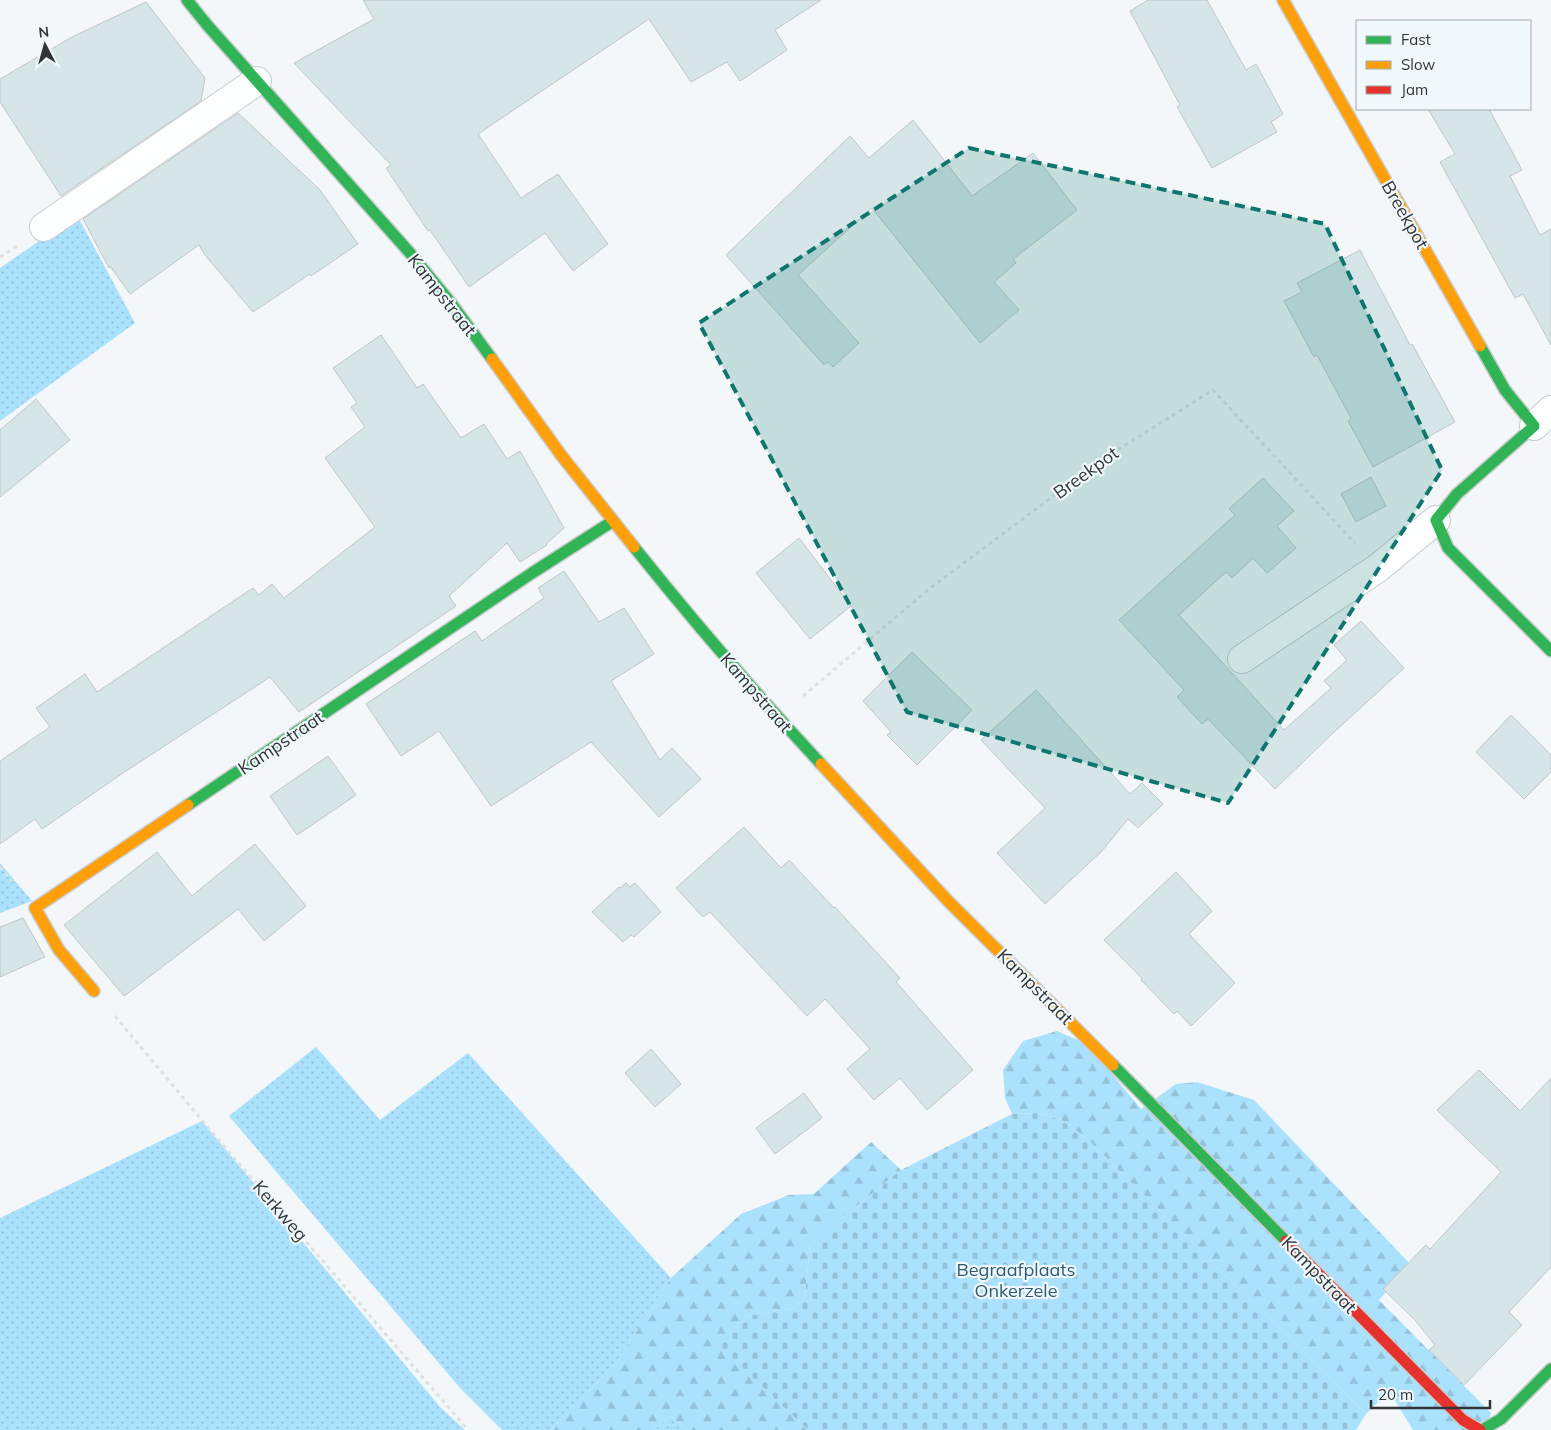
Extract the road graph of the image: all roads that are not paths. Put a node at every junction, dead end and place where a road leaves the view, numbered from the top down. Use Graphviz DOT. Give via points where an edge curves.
graph roads {
  1 [pos="187,0"];
  2 [pos="1283,0"];
  3 [pos="257,81"];
  4 [pos="44,227"];
  5 [pos="1542,418"];
  6 [pos="1436,520"];
  7 [pos="613,521"];
  8 [pos="1551,651"];
  9 [pos="1242,660"];
  10 [pos="94,990"];
  11 [pos="1551,1369"];
  12 [pos="1481,1430"];
  1 -- 3 [label="street, Kampstraat"];
  2 -- 5 [label="street, Breekpot" via="1505,390"];
  3 -- 4 [label="street"];
  3 -- 7 [label="street, Kampstraat" via="410,253"];
  5 -- 6 [label="street, Breekpot" via="1457,494"];
  6 -- 8 [label="street" via="1448,548"];
  6 -- 9 [label="street, Breekpot" via="1378,568"];
  7 -- 10 [label="street, Kampstraat" via="35,908 59,950"];
  7 -- 12 [label="street, Kampstraat" via="688,615 777,717 948,901 1463,1420"];
  11 -- 12 [label="street" via="1501,1419"];
}
